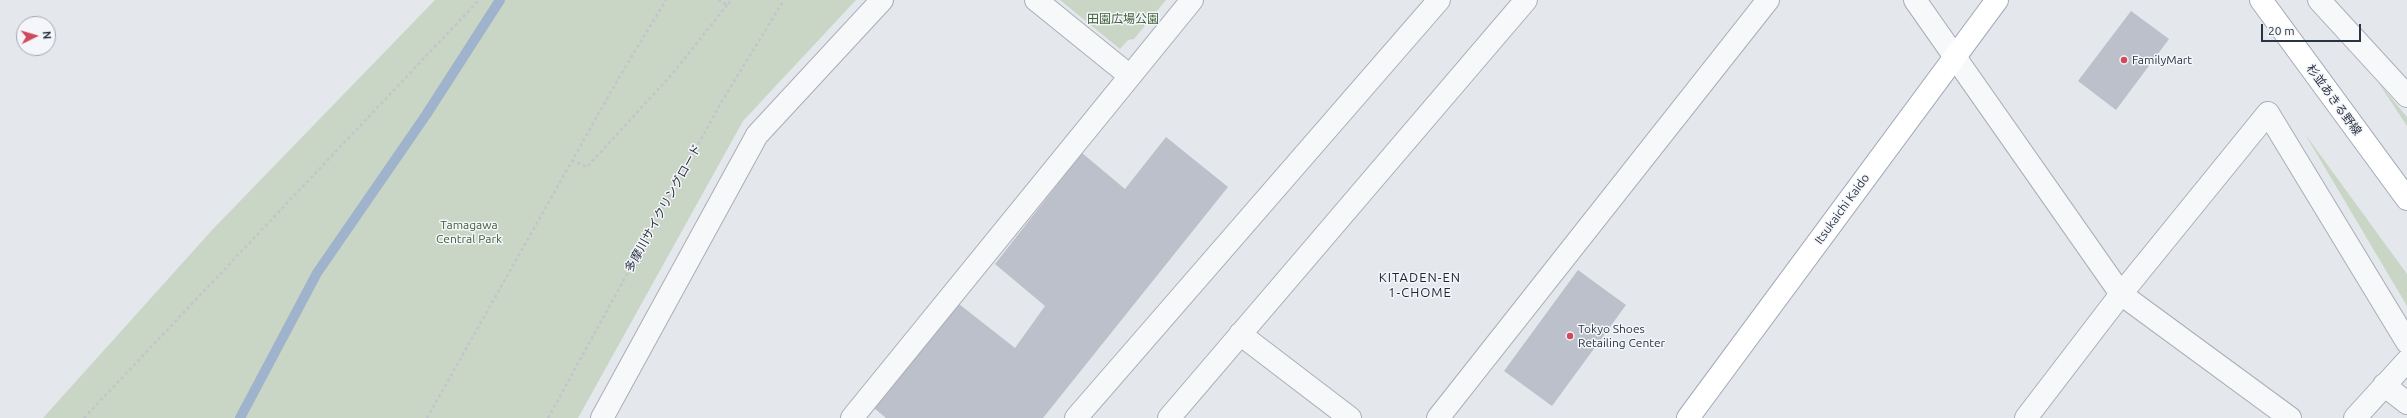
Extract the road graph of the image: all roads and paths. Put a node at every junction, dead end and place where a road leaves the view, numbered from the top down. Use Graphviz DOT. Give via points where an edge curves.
graph roads {
  1 [pos="479,0"];
  2 [pos="666,0"];
  3 [pos="718,0"];
  4 [pos="732,0"];
  5 [pos="784,0"];
  6 [pos="882,0"];
  7 [pos="1036,0"];
  8 [pos="1192,0"];
  9 [pos="1439,0"];
  10 [pos="1526,0"];
  11 [pos="1768,0"];
  12 [pos="1915,0"];
  13 [pos="1997,0"];
  14 [pos="2261,0"];
  15 [pos="2319,0"];
  16 [pos="727,5"];
  17 [pos="1954,56"];
  18 [pos="1130,76"];
  19 [pos="2407,96"];
  20 [pos="572,160"];
  21 [pos="2407,199"];
  22 [pos="2121,294"];
  23 [pos="1240,334"];
  24 [pos="2407,342"];
  25 [pos="2407,361"];
  26 [pos="2384,385"];
  27 [pos="2407,403"];
  28 [pos="84,418"];
  29 [pos="427,418"];
  30 [pos="548,418"];
  31 [pos="602,418"];
  32 [pos="852,418"];
  33 [pos="1076,418"];
  34 [pos="1169,418"];
  35 [pos="1350,418"];
  36 [pos="1438,418"];
  37 [pos="1688,418"];
  38 [pos="2026,418"];
  39 [pos="2290,418"];
  40 [pos="2355,418"];
  1 -- 28 [label="path"];
  2 -- 20 [label="path"];
  3 -- 16 [label="path"];
  4 -- 16 [label="path"];
  5 -- 30 [label="path, 多摩川サイクリングロード" via="722,101"];
  6 -- 31 [label="street" via="757,135"];
  7 -- 18 [label="street"];
  8 -- 18 [label="street"];
  9 -- 33 [label="street"];
  10 -- 23 [label="street" via="1462,78"];
  11 -- 36 [label="street"];
  12 -- 17 [label="street"];
  13 -- 17 [label="main road, Itsukaichi Kaido"];
  14 -- 21 [label="main road, 杉並あきる野線"];
  15 -- 19 [label="street"];
  16 -- 20 [label="path" via="673,73 587,167"];
  17 -- 22 [label="street"];
  17 -- 37 [label="main road, Itsukaichi Kaido"];
  18 -- 32 [label="street"];
  20 -- 29 [label="path"];
  22 -- 24 [label="street" via="2268,113"];
  22 -- 38 [label="street"];
  22 -- 39 [label="street"];
  23 -- 34 [label="street"];
  23 -- 35 [label="street"];
  25 -- 26 [label="street"];
  26 -- 27 [label="street"];
  26 -- 40 [label="street"];
}
